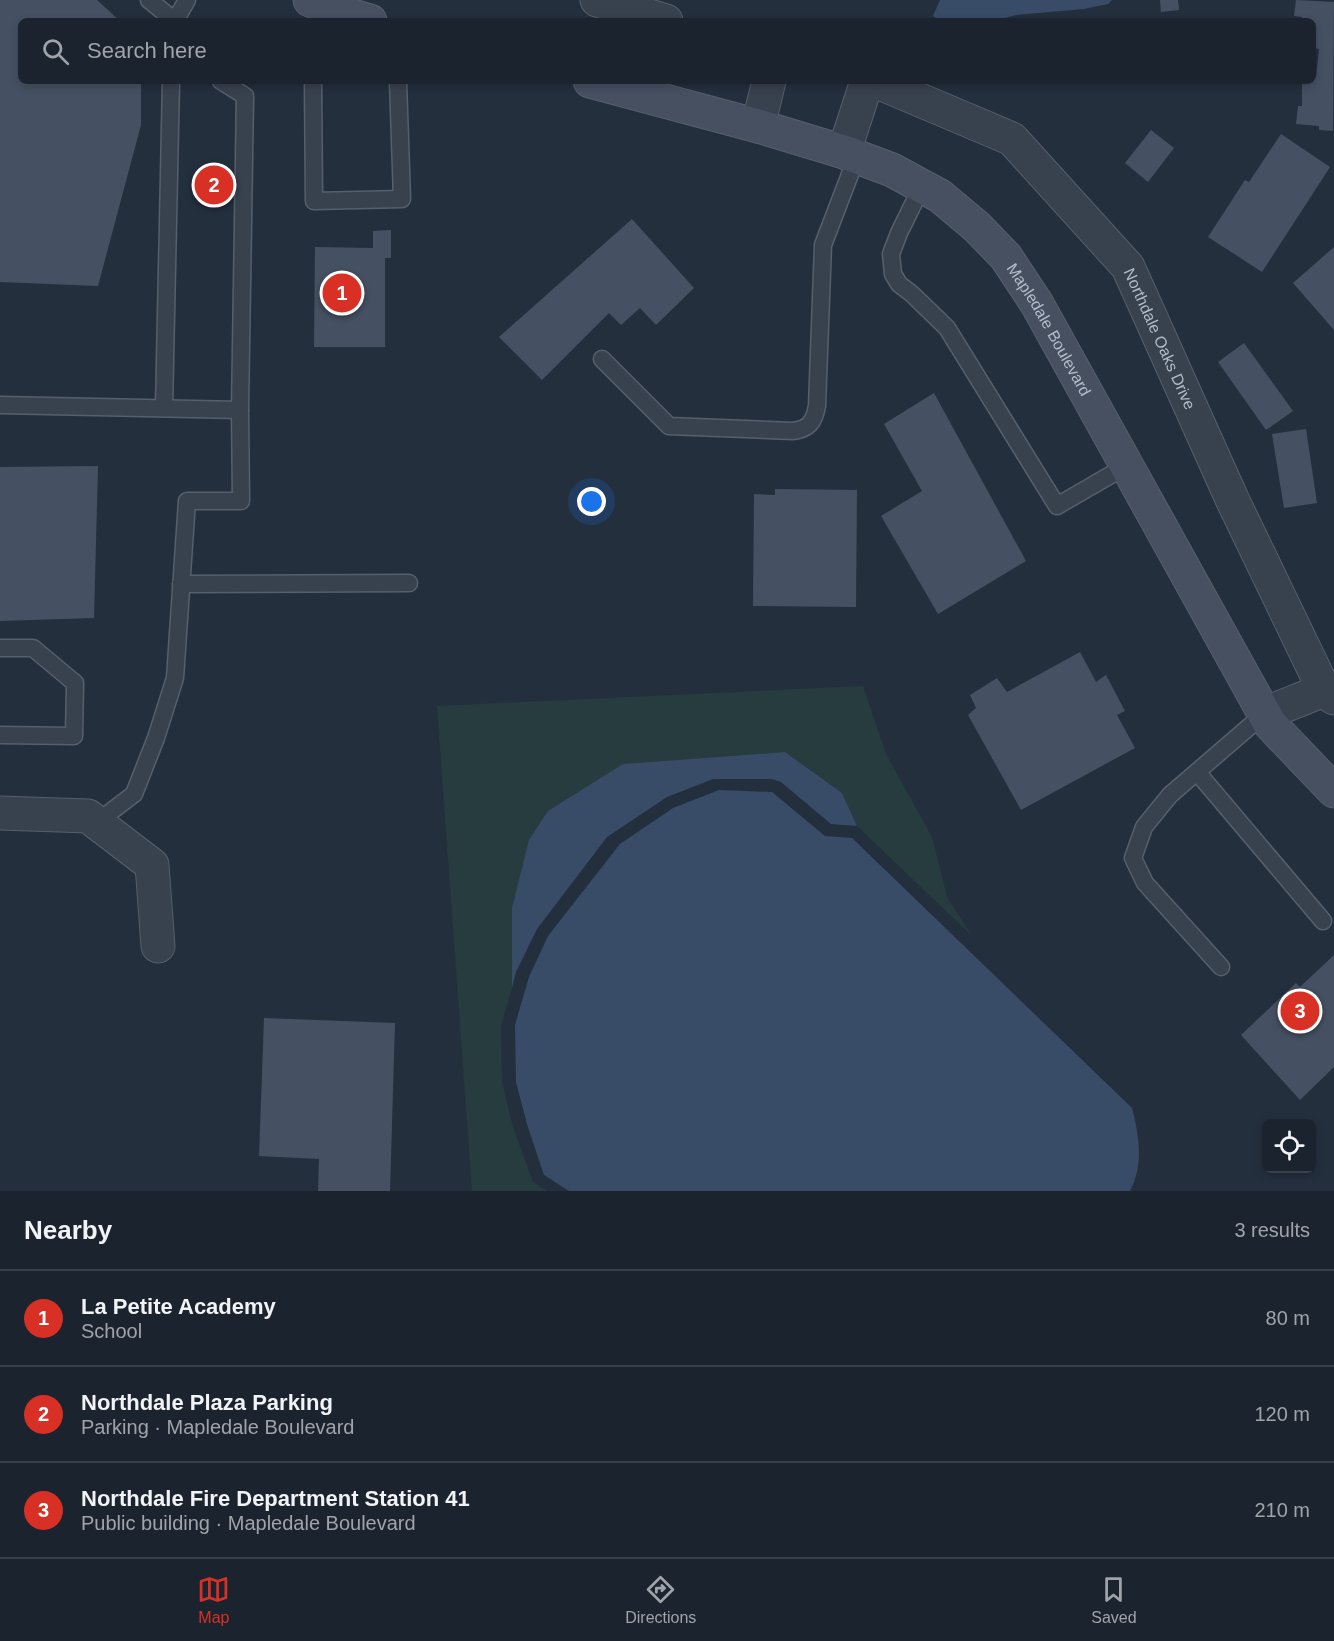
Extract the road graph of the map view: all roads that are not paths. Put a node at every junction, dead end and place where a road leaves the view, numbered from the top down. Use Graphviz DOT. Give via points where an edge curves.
graph roads {
  1 [pos="148,0"];
  2 [pos="188,0"];
  3 [pos="597,0"];
  4 [pos="315,8"];
  5 [pos="171,18"];
  6 [pos="177,18"];
  7 [pos="360,18"];
  8 [pos="656,18"];
  9 [pos="171,84"];
  10 [pos="226,84"];
  11 [pos="314,84"];
  12 [pos="398,84"];
  13 [pos="601,84"];
  14 [pos="768,84"];
  15 [pos="866,84"];
  16 [pos="881,84"];
  17 [pos="758,126"];
  18 [pos="850,154"];
  19 [pos="922,186"];
  20 [pos="602,359"];
  21 [pos="0,405"];
  22 [pos="164,408"];
  23 [pos="240,410"];
  24 [pos="1126,466"];
  25 [pos="409,583"];
  26 [pos="182,584"];
  27 [pos="0,648"];
  28 [pos="1329,694"];
  29 [pos="1264,714"];
  30 [pos="0,735"];
  31 [pos="1197,772"];
  32 [pos="1334,791"];
  33 [pos="0,813"];
  34 [pos="96,823"];
  35 [pos="1323,921"];
  36 [pos="158,946"];
  37 [pos="1221,967"];
  1 -- 5 [label="lane"];
  2 -- 6 [label="lane"];
  3 -- 8 [label="street"];
  4 -- 7 [label="street"];
  9 -- 22 [label="lane"];
  10 -- 23 [label="lane" via="245,96"];
  11 -- 12 [label="lane" via="314,201 402,199"];
  13 -- 17 [label="street, Mapledale Boulevard"];
  14 -- 17 [label="street"];
  15 -- 18 [label="street"];
  16 -- 28 [label="street, Northdale Oaks Drive" via="1012,139 1128,267 1232,499"];
  17 -- 18 [label="street, Mapledale Boulevard"];
  18 -- 19 [label="street, Mapledale Boulevard"];
  18 -- 20 [label="lane" via="823,245 817,406 809,427 793,431 669,426"];
  19 -- 24 [label="street, Mapledale Boulevard" via="977,227 1006,257 1037,304"];
  19 -- 24 [label="lane" via="891,254 893,274 947,327 1057,506"];
  21 -- 22 [label="lane"];
  22 -- 23 [label="lane"];
  23 -- 26 [label="lane" via="241,501 187,501"];
  24 -- 29 [label="street, Mapledale Boulevard"];
  25 -- 26 [label="lane"];
  26 -- 34 [label="lane" via="175,678 156,738 134,794"];
  27 -- 30 [label="lane" via="33,648 75,683 74,736"];
  28 -- 29 [label="street"];
  29 -- 31 [label="lane"];
  29 -- 32 [label="street, Mapledale Boulevard"];
  31 -- 35 [label="lane"];
  31 -- 37 [label="lane" via="1170,795 1144,827 1133,858 1145,883"];
  33 -- 34 [label="street" via="88,816"];
  34 -- 36 [label="street" via="152,865"];
}
